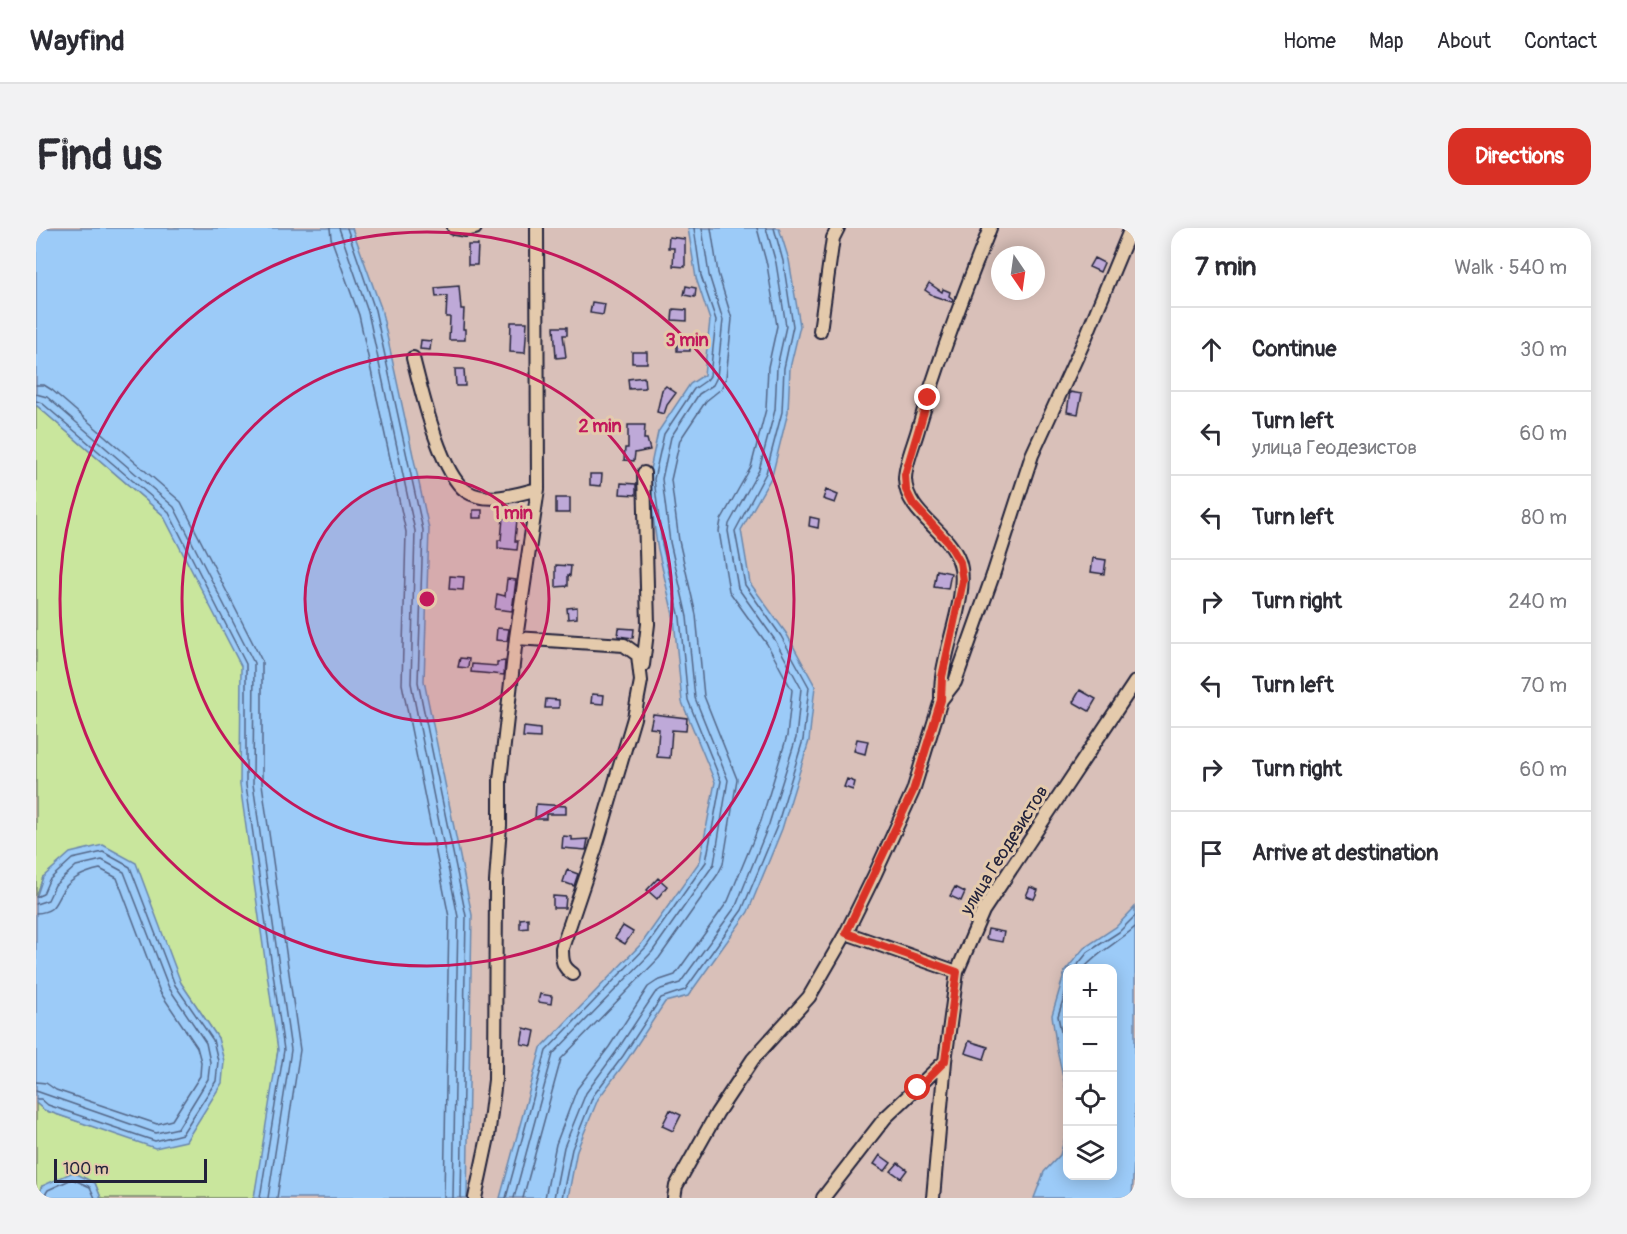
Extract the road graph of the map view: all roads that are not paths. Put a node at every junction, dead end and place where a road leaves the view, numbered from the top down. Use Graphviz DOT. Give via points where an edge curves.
graph roads {
  1 [pos="454,228"];
  2 [pos="475,228"];
  3 [pos="537,228"];
  4 [pos="838,228"];
  5 [pos="990,228"];
  6 [pos="1131,228"];
  7 [pos="820,331"];
  8 [pos="413,358"];
  9 [pos="644,473"];
  10 [pos="538,489"];
  11 [pos="516,638"];
  12 [pos="641,681"];
  13 [pos="1135,682"];
  14 [pos="941,700"];
  15 [pos="846,933"];
  16 [pos="957,972"];
  17 [pos="573,974"];
  18 [pos="945,1061"];
  19 [pos="475,1198"];
  20 [pos="674,1198"];
  21 [pos="823,1198"];
  22 [pos="933,1198"];
  1 -- 2 [label="street"];
  3 -- 10 [label="street"];
  4 -- 7 [label="street" via="833,238"];
  5 -- 14 [label="street" via="960,305 905,475 906,490 913,504 948,542 960,562 963,581 942,677"];
  6 -- 14 [label="street" via="1086,339 1032,455 955,682"];
  8 -- 10 [label="street" via="435,439 466,491 502,498"];
  9 -- 12 [label="street" via="648,624"];
  10 -- 11 [label="street"];
  11 -- 12 [label="street" via="624,645 638,655"];
  11 -- 19 [label="street" via="500,780 495,1080"];
  12 -- 17 [label="street" via="596,847 562,948 562,962"];
  13 -- 16 [label="street, улица Геодезистов" via="983,911"];
  14 -- 15 [label="street" via="913,791"];
  15 -- 16 [label="street"];
  15 -- 20 [label="street" via="809,997 753,1059 717,1113 676,1186"];
  16 -- 18 [label="street, улица Геодезистов"];
  18 -- 21 [label="street" via="885,1118"];
  18 -- 22 [label="street, улица Геодезистов"];
}
